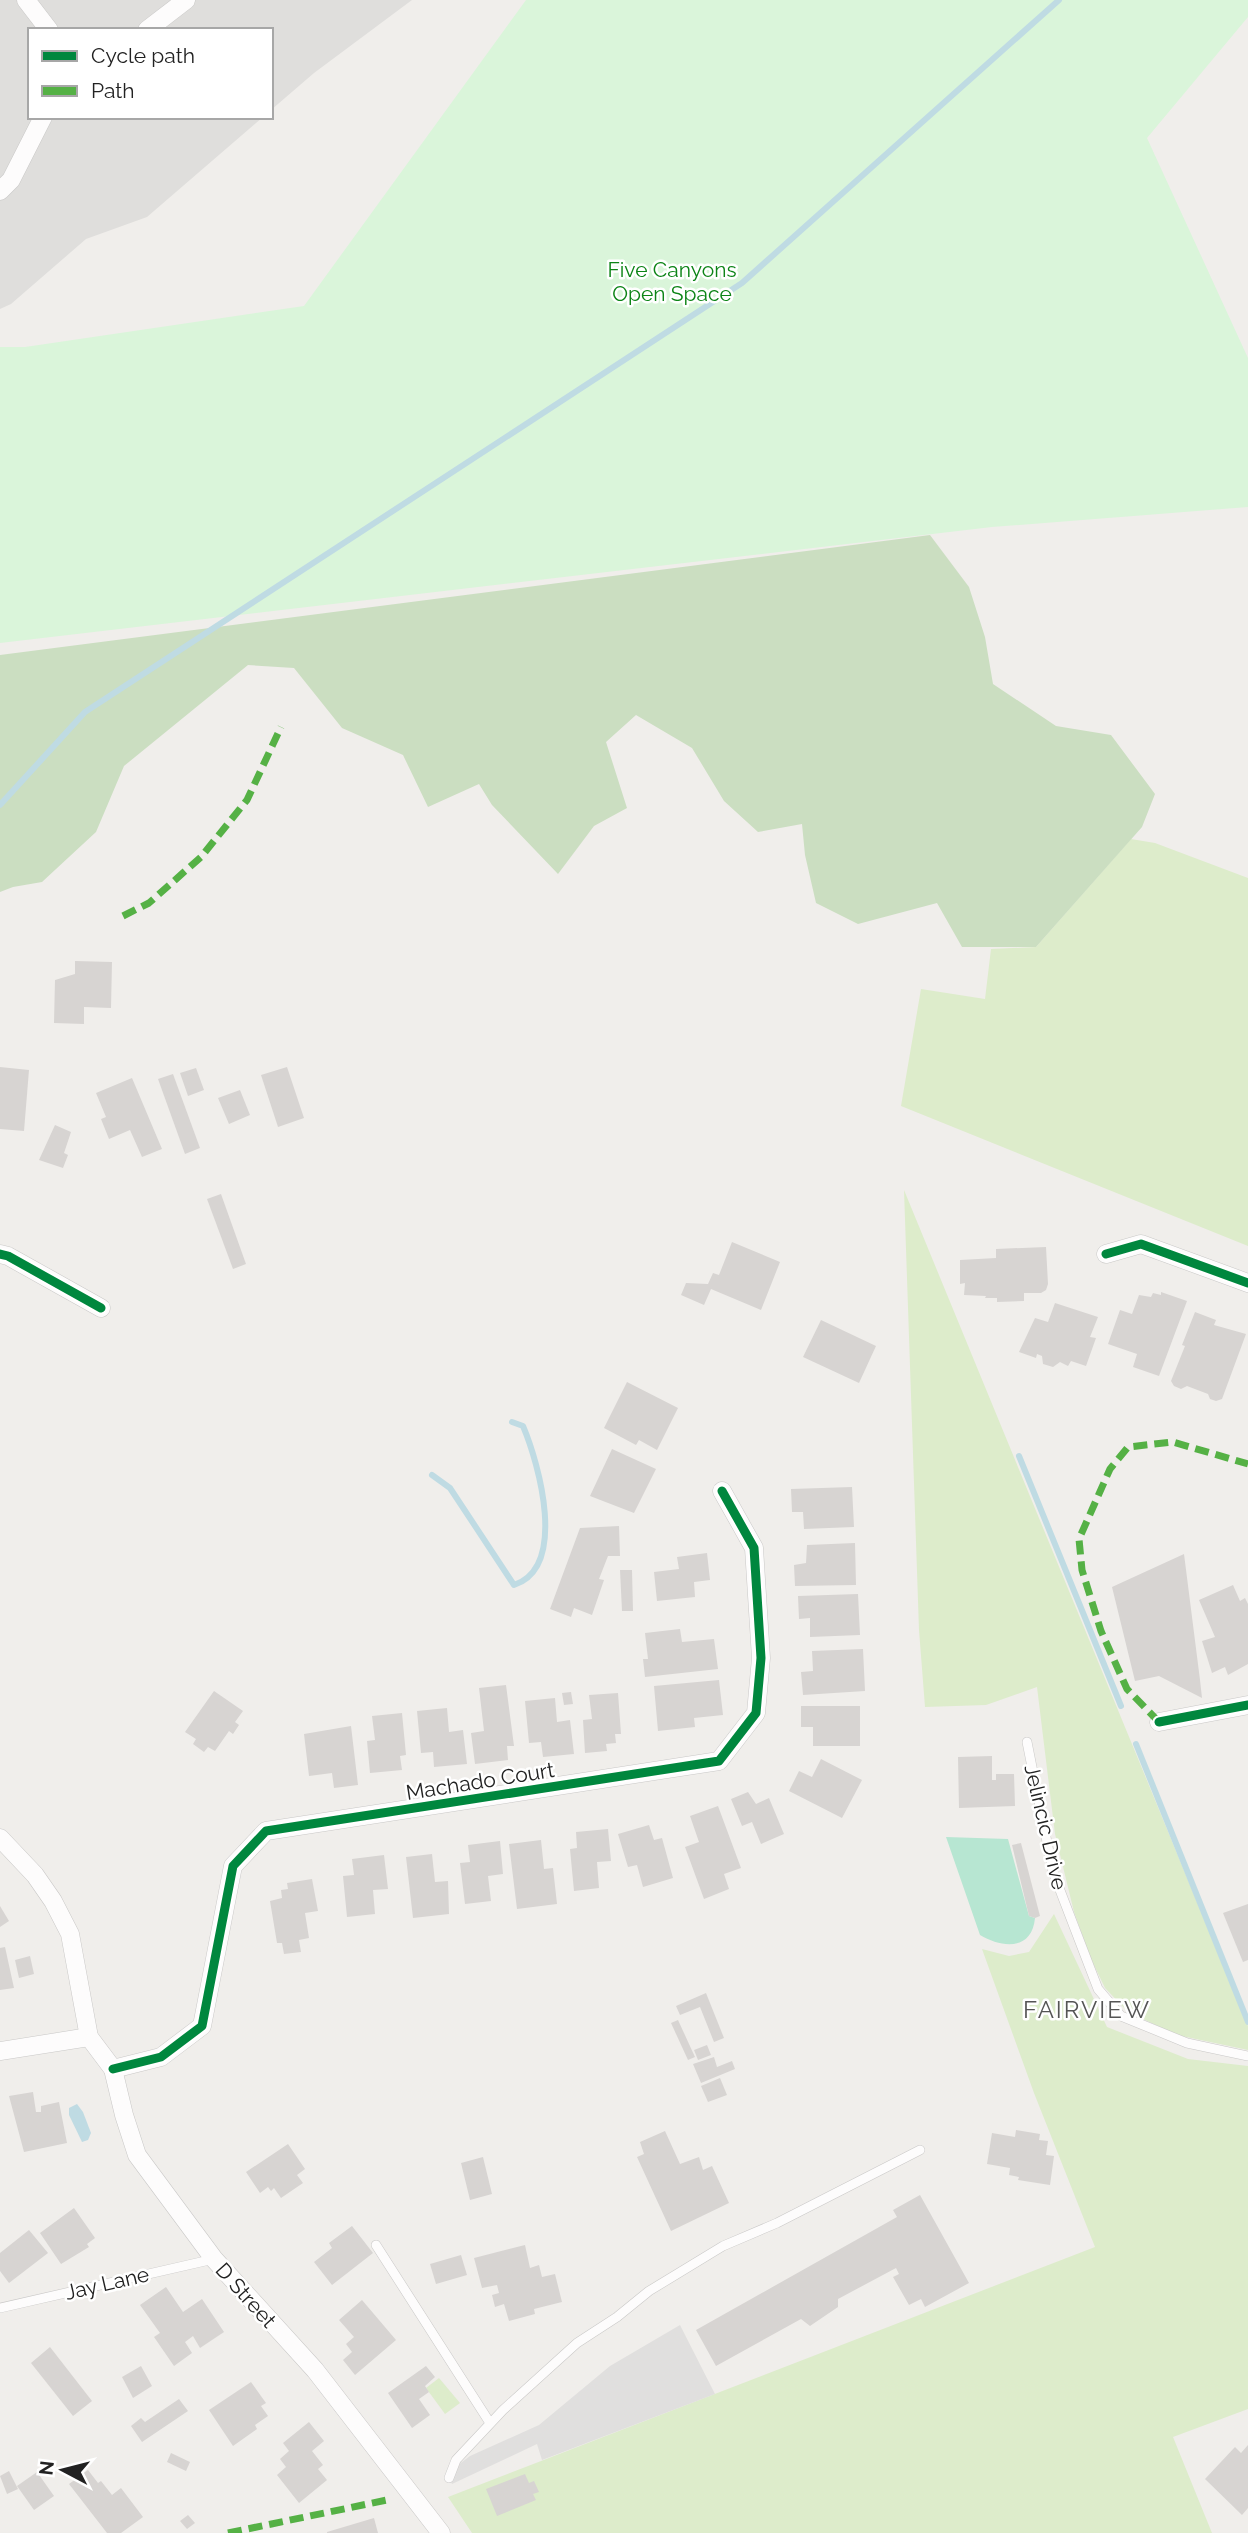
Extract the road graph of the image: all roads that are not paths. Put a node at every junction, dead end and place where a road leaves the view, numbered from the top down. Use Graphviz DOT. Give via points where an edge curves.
graph roads {
  1 [pos="26,0"];
  2 [pos="186,0"];
  3 [pos="47,28"];
  4 [pos="150,28"];
  5 [pos="42,119"];
  6 [pos="0,191"];
  7 [pos="0,1254"];
  8 [pos="1106,1254"];
  9 [pos="1248,1283"];
  10 [pos="101,1308"];
  11 [pos="722,1491"];
  12 [pos="1248,1705"];
  13 [pos="1159,1722"];
  14 [pos="1027,1742"];
  15 [pos="0,1838"];
  16 [pos="89,2037"];
  17 [pos="0,2052"];
  18 [pos="1248,2056"];
  19 [pos="113,2069"];
  20 [pos="920,2150"];
  21 [pos="376,2245"];
  22 [pos="214,2259"];
  23 [pos="0,2308"];
  24 [pos="491,2423"];
  25 [pos="449,2478"];
  26 [pos="441,2533"];
  1 -- 3 [label="street"];
  2 -- 4 [label="street"];
  5 -- 6 [label="street" via="11,180"];
  7 -- 10 [label="street"];
  8 -- 9 [label="street" via="1141,1244"];
  11 -- 19 [label="street, Machado Court" via="754,1548 761,1658 756,1713 719,1761 266,1831 233,1866 202,2026 161,2057"];
  12 -- 13 [label="street"];
  14 -- 18 [label="lane, Jelincic Drive" via="1053,1872 1098,1989 1121,2016 1187,2043"];
  15 -- 16 [label="street" via="36,1875 70,1934"];
  16 -- 17 [label="street"];
  16 -- 19 [label="street, D Street"];
  19 -- 22 [label="street, D Street" via="137,2155"];
  20 -- 24 [label="lane" via="723,2246 649,2291 577,2343"];
  21 -- 24 [label="lane"];
  22 -- 23 [label="lane, Jay Lane"];
  22 -- 26 [label="street, D Street" via="315,2370"];
  24 -- 25 [label="lane" via="456,2460"];
}
